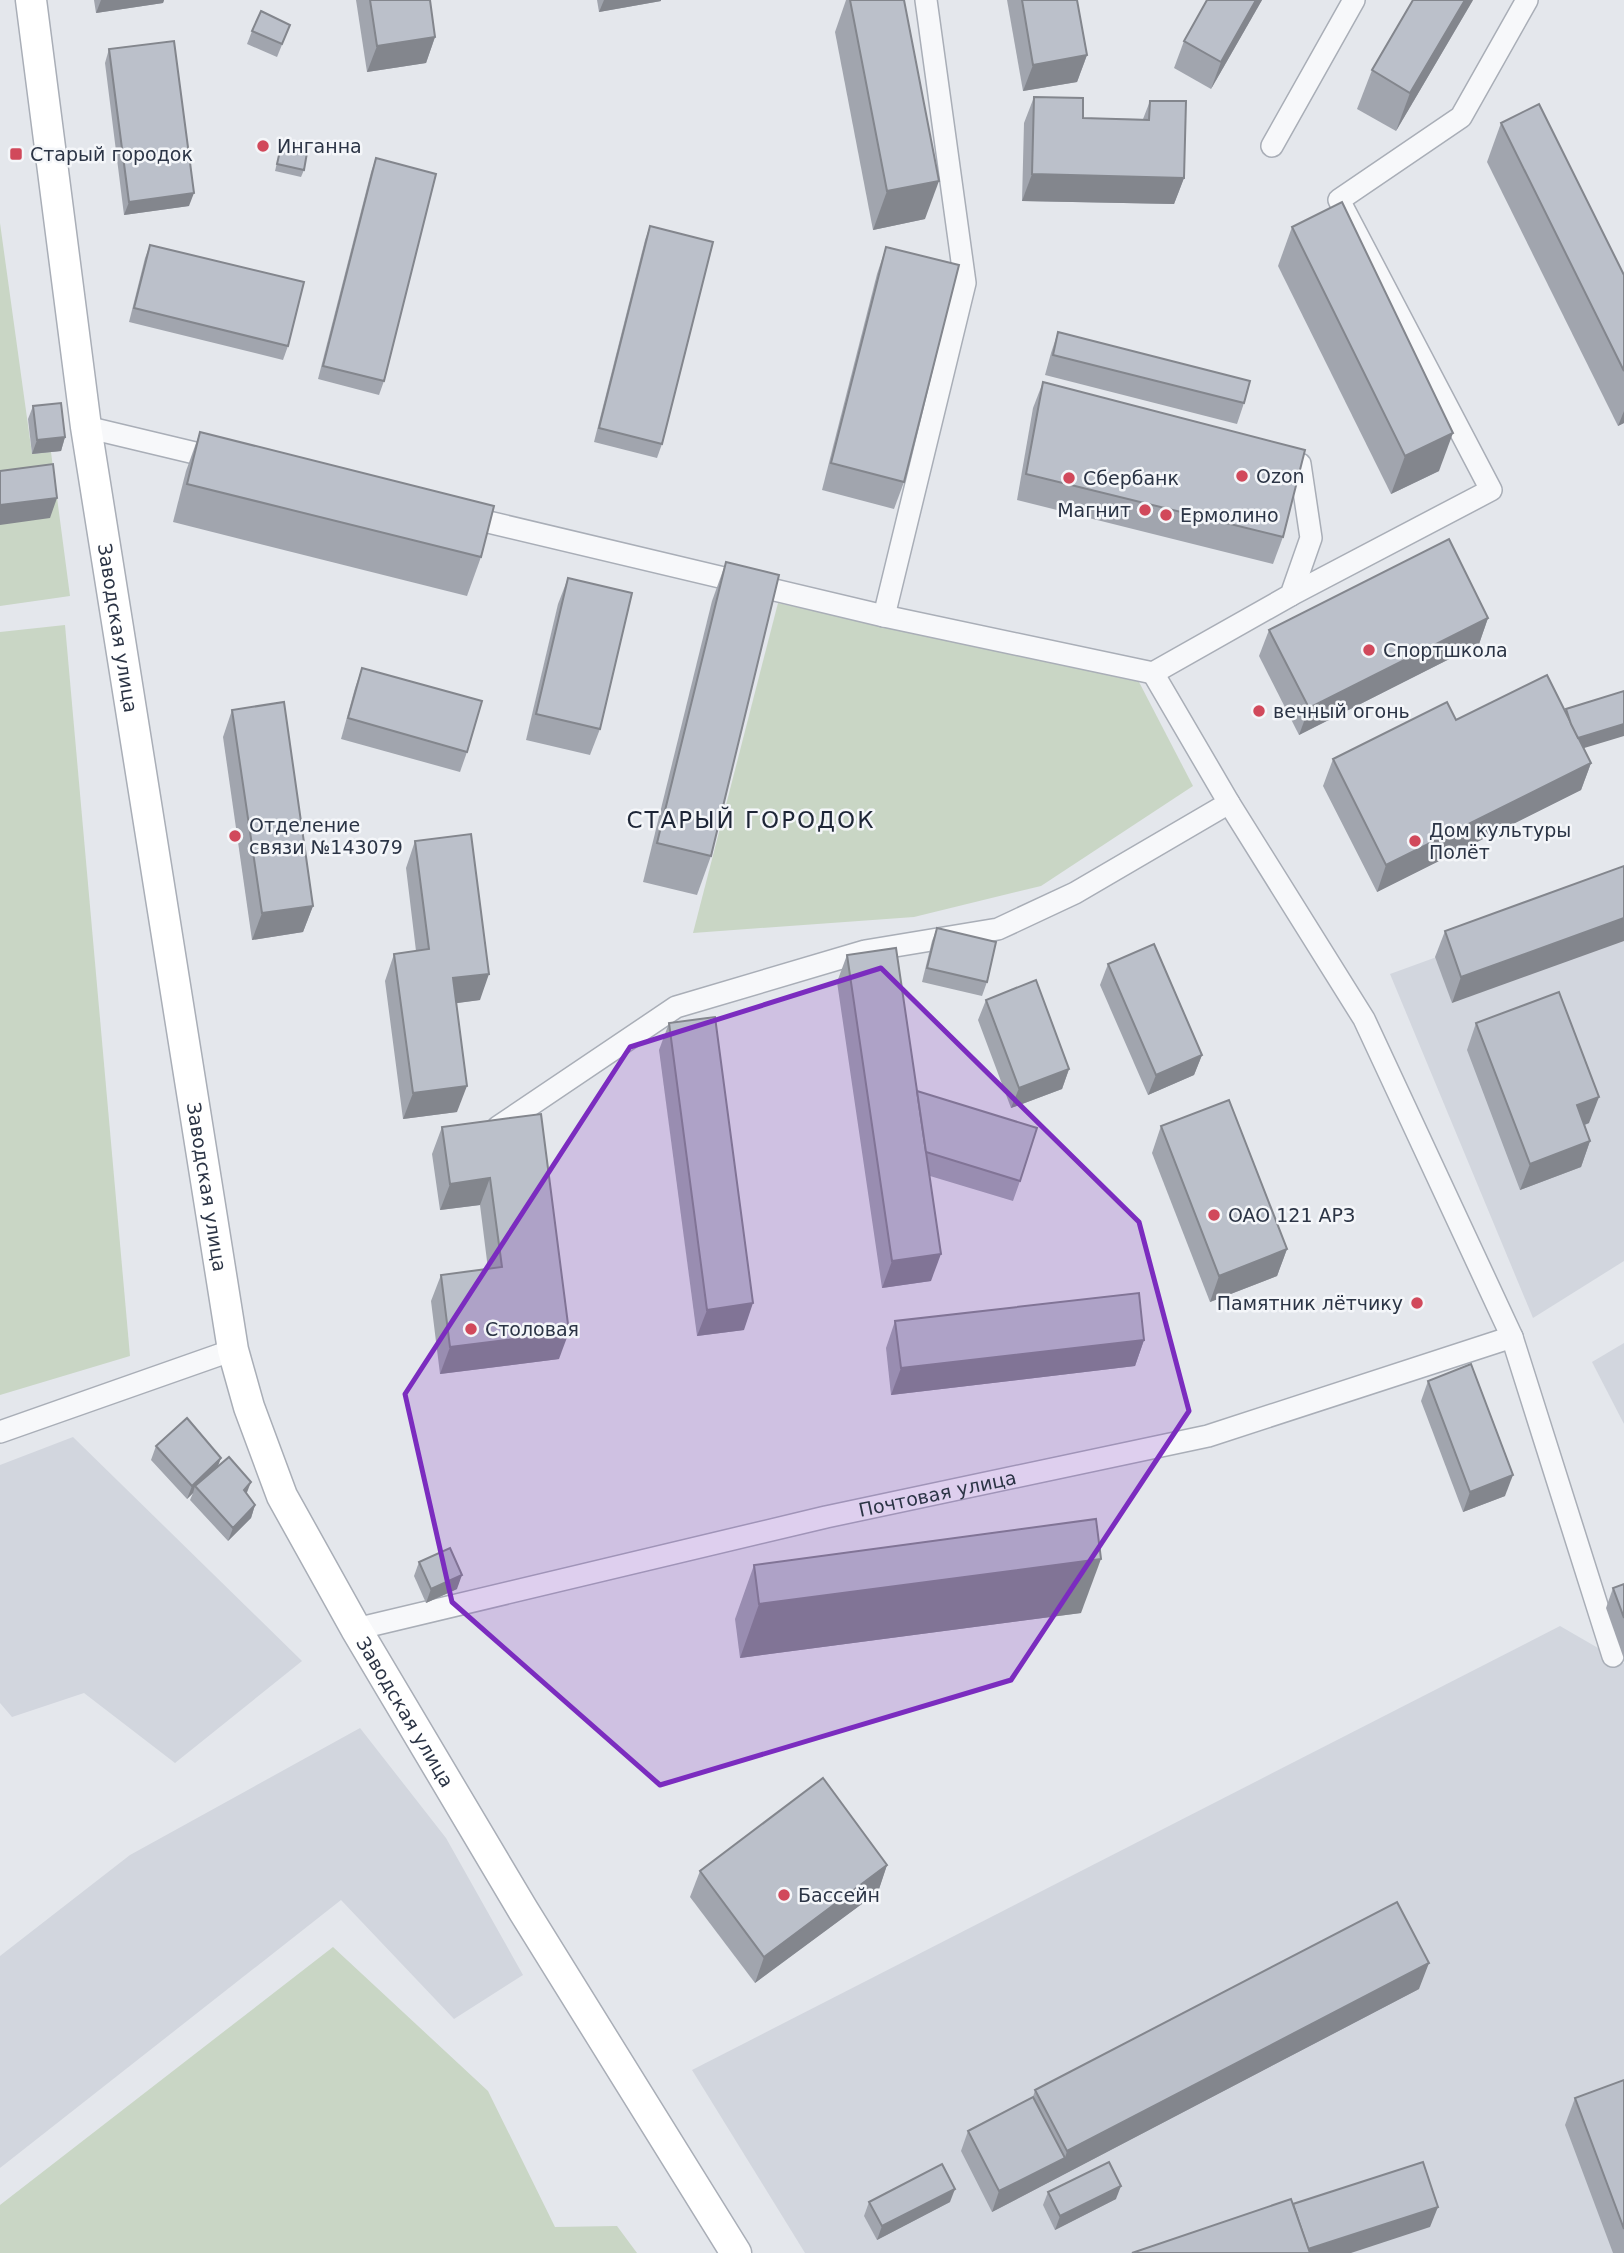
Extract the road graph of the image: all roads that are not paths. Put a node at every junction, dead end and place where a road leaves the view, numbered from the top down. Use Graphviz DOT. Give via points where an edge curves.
graph roads {
  1 [pos="31,0"];
  2 [pos="926,0"];
  3 [pos="1354,0"];
  4 [pos="1527,0"];
  5 [pos="1272,146"];
  6 [pos="86,427"];
  7 [pos="234,462"];
  8 [pos="1300,464"];
  9 [pos="437,510"];
  10 [pos="1291,595"];
  11 [pos="884,616"];
  12 [pos="1153,673"];
  13 [pos="1228,803"];
  14 [pos="498,1128"];
  15 [pos="1512,1337"];
  16 [pos="233,1350"];
  17 [pos="0,1432"];
  18 [pos="356,1629"];
  19 [pos="1613,1656"];
  20 [pos="736,2253"];
  1 -- 6 [label="main road, Заводская улица"];
  2 -- 11 [label="street" via="965,283"];
  3 -- 5 [label="street"];
  4 -- 10 [label="street" via="1461,117 1339,200 1491,489"];
  6 -- 7 [label="street"];
  6 -- 16 [label="main road, Заводская улица"];
  8 -- 10 [label="street" via="1311,538"];
  9 -- 11 [label="street"];
  10 -- 12 [label="street"];
  11 -- 12 [label="street"];
  12 -- 13 [label="street"];
  13 -- 14 [label="street" via="1075,893 998,929 865,951 676,1007"];
  13 -- 15 [label="street" via="1364,1020"];
  15 -- 18 [label="street, Почтовая улица" via="1208,1436 826,1517"];
  15 -- 19 [label="street"];
  16 -- 17 [label="street"];
  16 -- 18 [label="main road, Заводская улица" via="248,1407 282,1496"];
  18 -- 20 [label="main road, Заводская улица" via="523,1910"];
}
